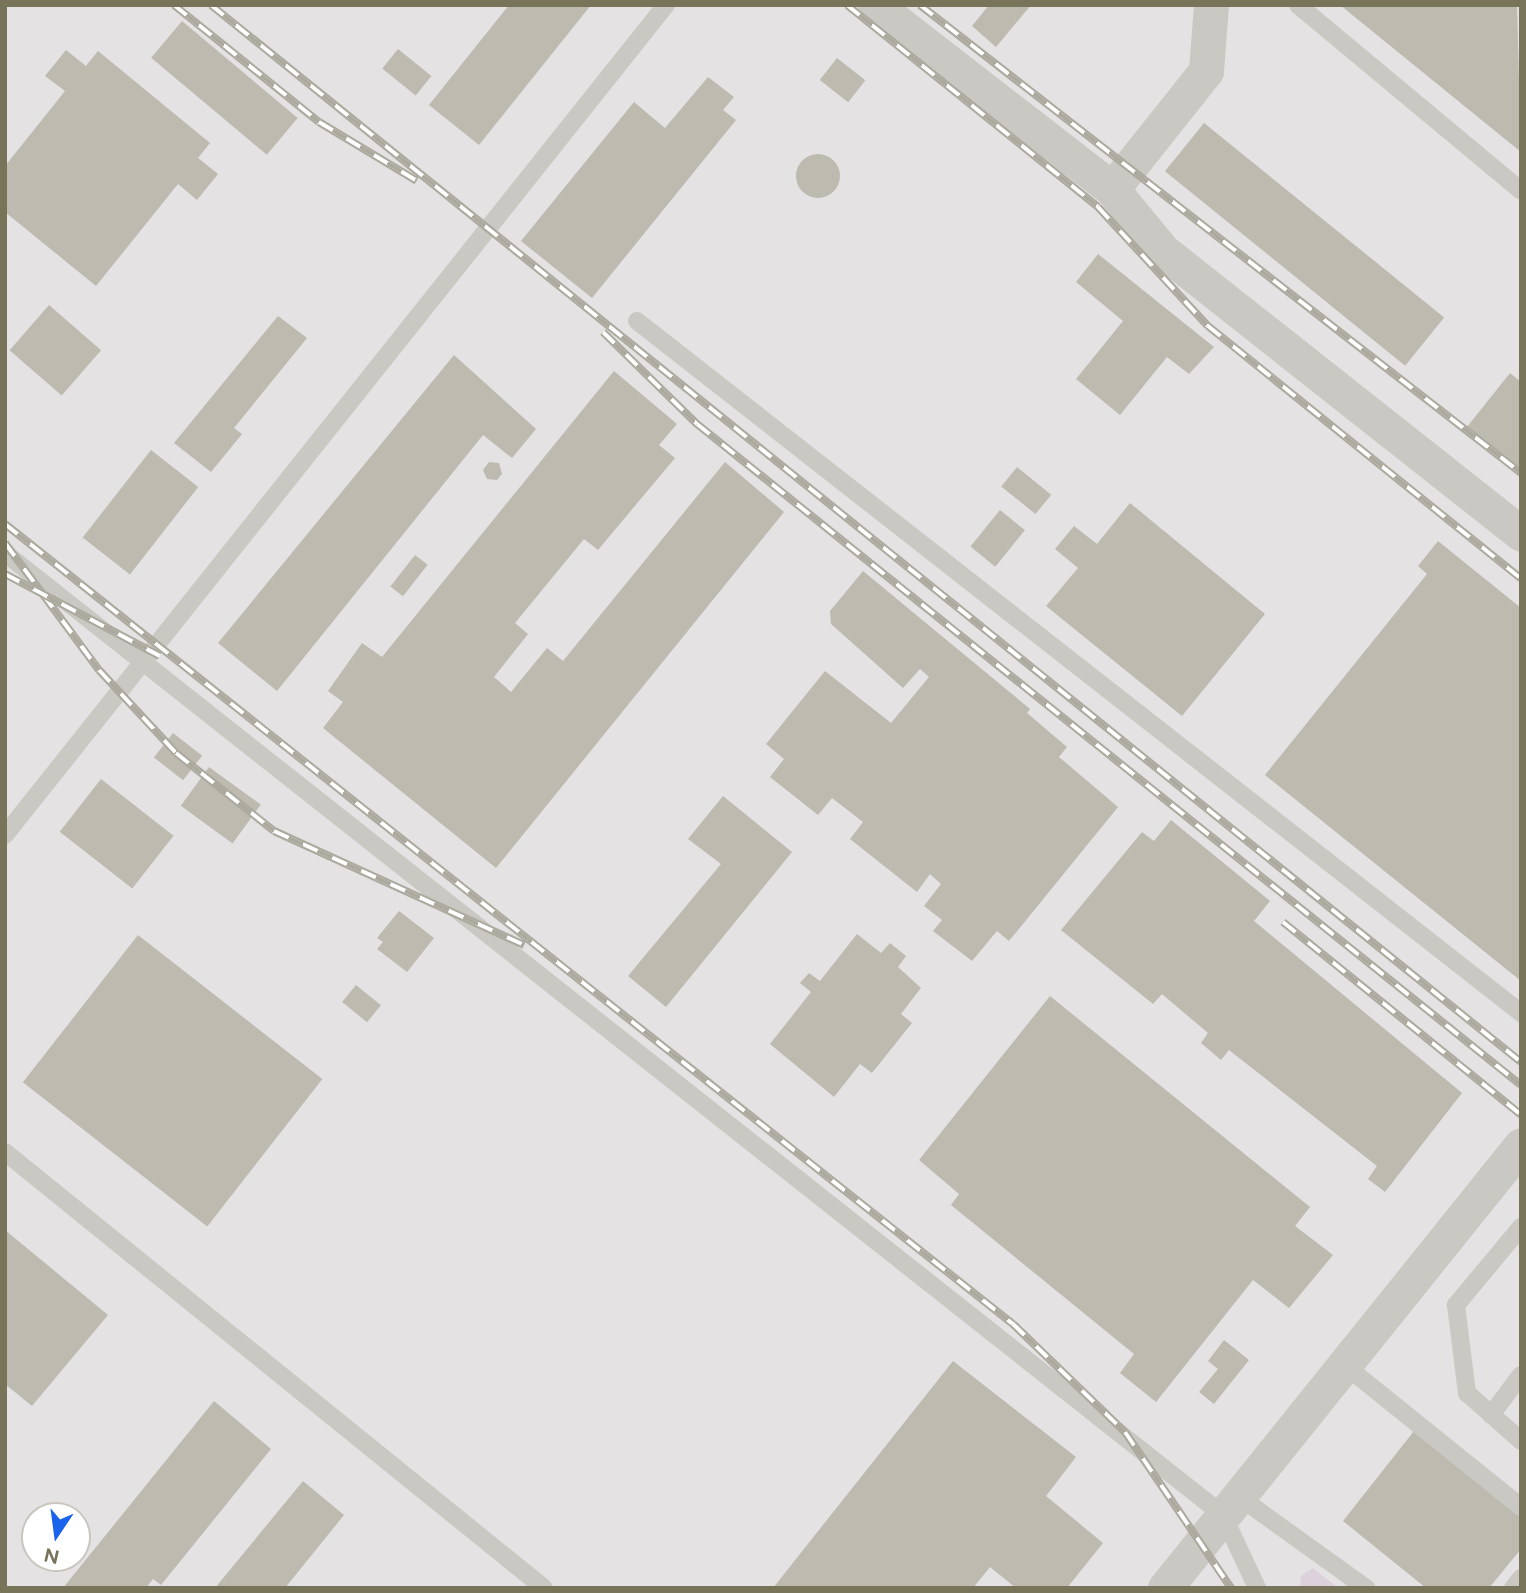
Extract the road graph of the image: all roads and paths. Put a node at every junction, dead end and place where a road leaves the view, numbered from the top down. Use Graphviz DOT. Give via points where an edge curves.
graph roads {
  1 [pos="666,5"];
  2 [pos="875,5"];
  3 [pos="1211,5"];
  4 [pos="1298,5"];
  5 [pos="1112,189"];
  6 [pos="1521,191"];
  7 [pos="637,321"];
  8 [pos="1521,534"];
  9 [pos="5,553"];
  10 [pos="141,665"];
  11 [pos="5,835"];
  12 [pos="1521,1013"];
  13 [pos="1521,1145"];
  14 [pos="5,1152"];
  15 [pos="1521,1227"];
  16 [pos="1342,1363"];
  17 [pos="1521,1375"];
  18 [pos="1491,1415"];
  19 [pos="1521,1441"];
  20 [pos="1230,1506"];
  21 [pos="1521,1507"];
  22 [pos="1521,1578"];
  23 [pos="535,1585"];
  24 [pos="1165,1588"];
  25 [pos="1257,1588"];
  26 [pos="1366,1588"];
  27 [pos="1513,1588"];
  1 -- 10 [label="lane"];
  2 -- 5 [label="street"];
  3 -- 5 [label="street" via="1206,71"];
  4 -- 6 [label="lane"];
  5 -- 8 [label="street" via="1163,251"];
  7 -- 12 [label="lane"];
  9 -- 10 [label="lane"];
  10 -- 11 [label="lane"];
  10 -- 20 [label="lane"];
  13 -- 16 [label="street"];
  14 -- 23 [label="lane"];
  15 -- 18 [label="lane" via="1456,1305 1467,1393"];
  16 -- 20 [label="street"];
  16 -- 21 [label="lane"];
  17 -- 18 [label="lane"];
  18 -- 19 [label="lane"];
  20 -- 24 [label="street"];
  20 -- 25 [label="lane"];
  20 -- 26 [label="lane"];
  22 -- 27 [label="lane"];
}
